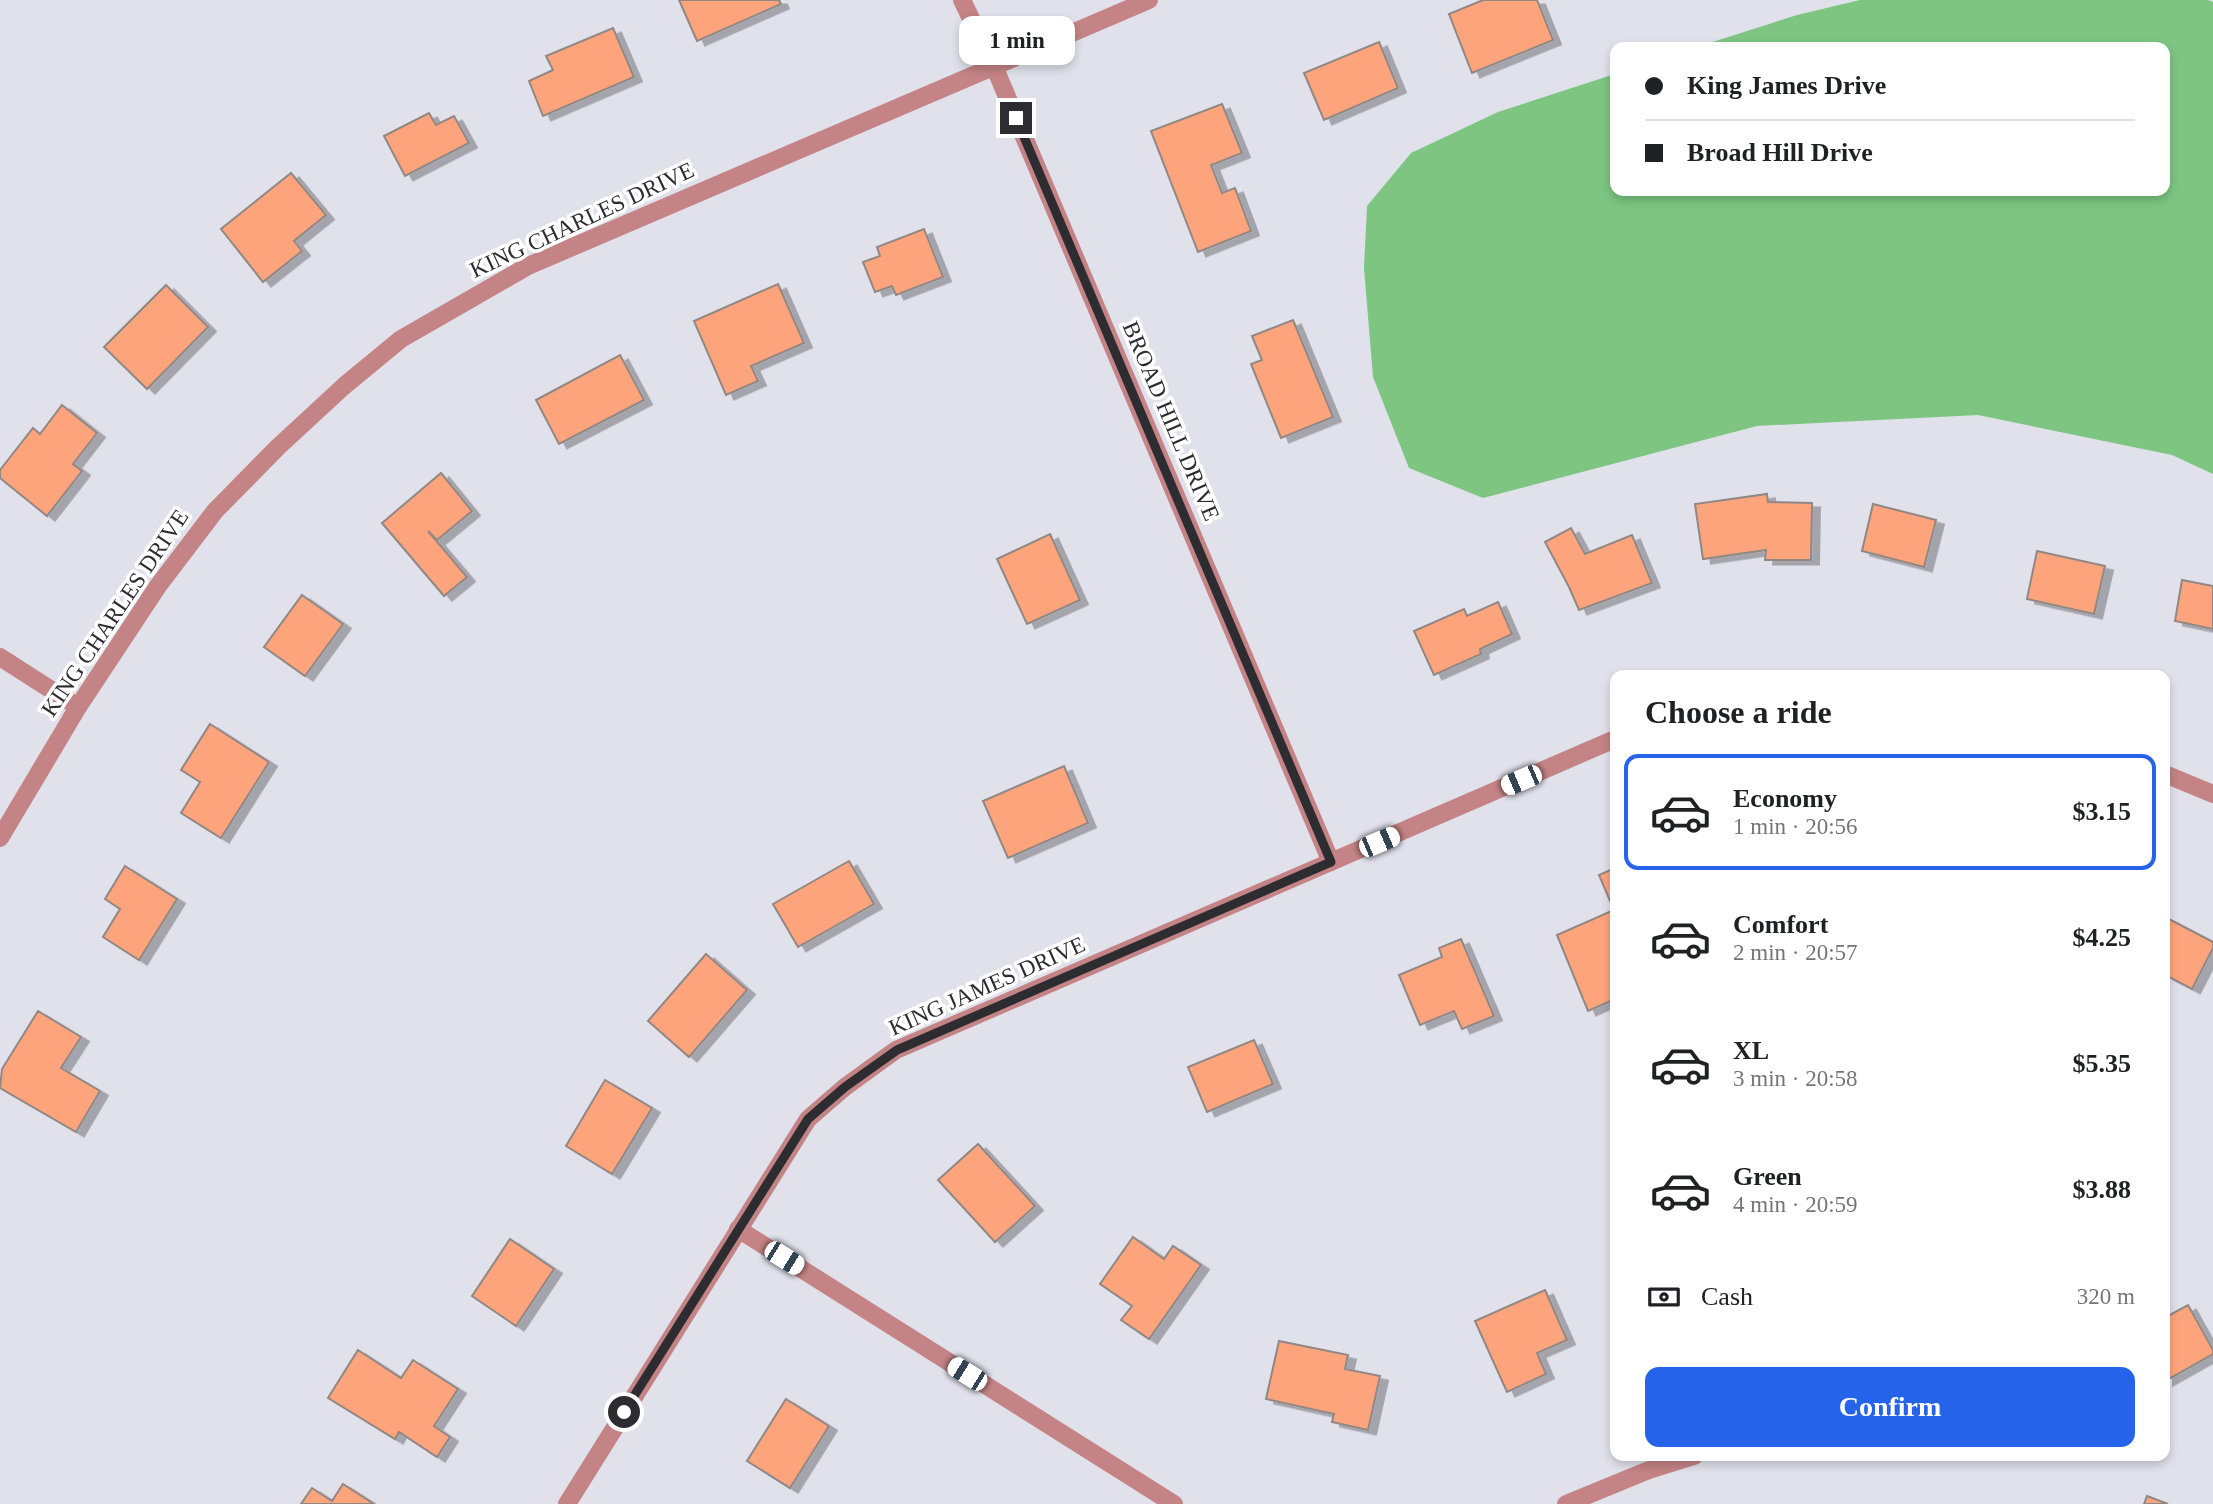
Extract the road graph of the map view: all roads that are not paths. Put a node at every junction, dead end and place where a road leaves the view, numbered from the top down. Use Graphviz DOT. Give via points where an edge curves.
graph roads {
  1 [pos="962,0"];
  2 [pos="1149,0"];
  3 [pos="994,66"];
  4 [pos="0,657"];
  5 [pos="78,707"];
  6 [pos="1610,741"];
  7 [pos="2170,776"];
  8 [pos="2213,794"];
  9 [pos="0,838"];
  10 [pos="1331,862"];
  11 [pos="738,1229"];
  12 [pos="1678,1461"];
  13 [pos="567,1504"];
  14 [pos="1174,1504"];
  15 [pos="1566,1504"];
  1 -- 3 [label="street, BROAD HILL DRIVE"];
  2 -- 3 [label="street, KING CHARLES DRIVE"];
  3 -- 5 [label="street, KING CHARLES DRIVE" via="528,266 401,339 306,421 215,511 158,586"];
  3 -- 10 [label="street, BROAD HILL DRIVE"];
  4 -- 5 [label="street"];
  5 -- 9 [label="street, KING CHARLES DRIVE"];
  6 -- 10 [label="street, KING JAMES DRIVE"];
  7 -- 8 [label="street"];
  10 -- 11 [label="street, KING JAMES DRIVE" via="897,1050 808,1119"];
  11 -- 13 [label="street, KING JAMES DRIVE"];
  11 -- 14 [label="street"];
  12 -- 15 [label="street"];
}
